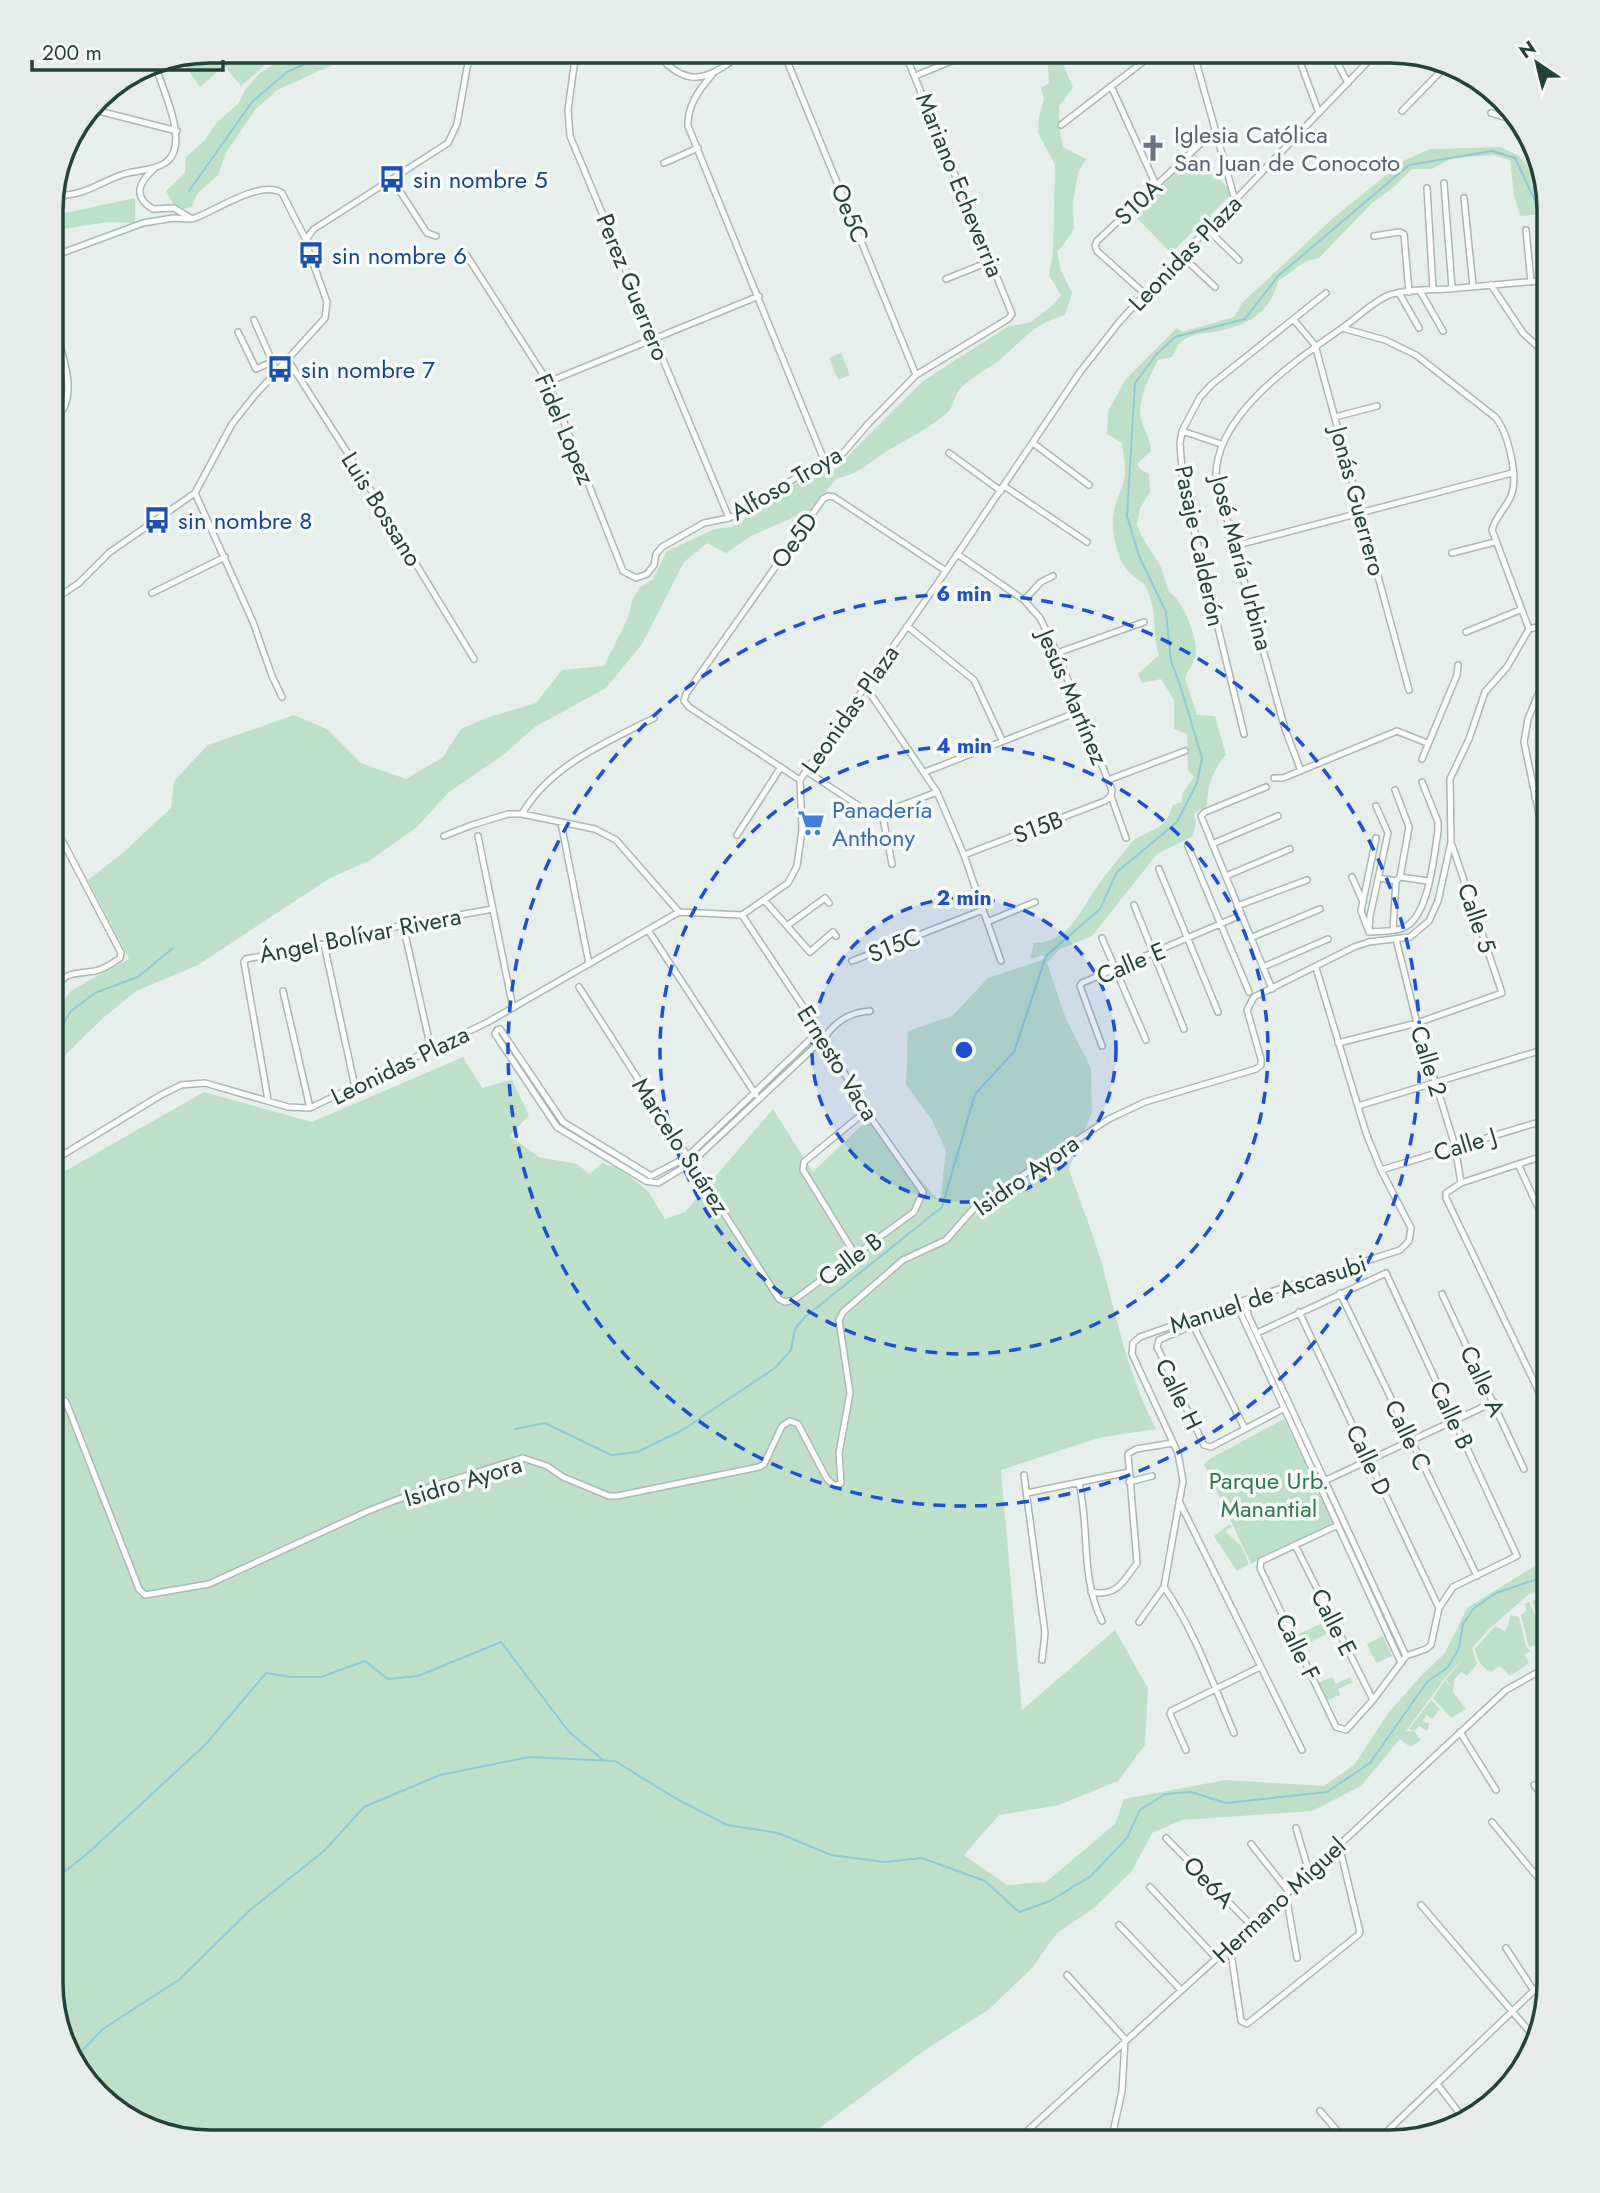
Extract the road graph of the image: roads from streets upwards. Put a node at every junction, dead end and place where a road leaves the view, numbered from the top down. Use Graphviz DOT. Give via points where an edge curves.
graph roads {
  1 [pos="468,63"];
  2 [pos="574,63"];
  3 [pos="665,63"];
  4 [pos="730,63"];
  5 [pos="788,63"];
  6 [pos="909,63"];
  7 [pos="947,63"];
  8 [pos="1141,63"];
  9 [pos="1196,63"];
  10 [pos="1300,63"];
  11 [pos="1337,63"];
  12 [pos="1367,63"];
  13 [pos="1440,72"];
  14 [pos="157,73"];
  15 [pos="712,75"];
  16 [pos="915,76"];
  17 [pos="1348,83"];
  18 [pos="1111,86"];
  19 [pos="102,111"];
  20 [pos="1402,111"];
  21 [pos="1319,113"];
  22 [pos="1491,113"];
  23 [pos="1503,117"];
  24 [pos="1061,125"];
  25 [pos="1215,130"];
  26 [pos="177,131"];
  27 [pos="698,148"];
  28 [pos="664,163"];
  29 [pos="155,168"];
  30 [pos="391,179"];
  31 [pos="1444,183"];
  32 [pos="1156,185"];
  33 [pos="1427,188"];
  34 [pos="64,196"];
  35 [pos="1464,198"];
  36 [pos="1235,200"];
  37 [pos="188,219"];
  38 [pos="1207,229"];
  39 [pos="1526,230"];
  40 [pos="436,236"];
  41 [pos="1374,236"];
  42 [pos="306,240"];
  43 [pos="63,253"];
  44 [pos="467,256"];
  45 [pos="1182,256"];
  46 [pos="1239,260"];
  47 [pos="991,261"];
  48 [pos="946,279"];
  49 [pos="1537,281"];
  50 [pos="1531,282"];
  51 [pos="1491,285"];
  52 [pos="1473,286"];
  53 [pos="1214,287"];
  54 [pos="1452,288"];
  55 [pos="1433,289"];
  56 [pos="1420,291"];
  57 [pos="1409,292"];
  58 [pos="1326,293"];
  59 [pos="1399,293"];
  60 [pos="1145,294"];
  61 [pos="759,296"];
  62 [pos="1008,319"];
  63 [pos="1293,319"];
  64 [pos="254,320"];
  65 [pos="1342,328"];
  66 [pos="1419,328"];
  67 [pos="1443,331"];
  68 [pos="238,332"];
  69 [pos="654,339"];
  70 [pos="1315,345"];
  71 [pos="1537,346"];
  72 [pos="63,360"];
  73 [pos="288,360"];
  74 [pos="272,362"];
  75 [pos="277,372"];
  76 [pos="916,375"];
  77 [pos="548,382"];
  78 [pos="1377,406"];
  79 [pos="63,411"];
  80 [pos="1335,417"];
  81 [pos="1182,431"];
  82 [pos="1032,443"];
  83 [pos="1221,444"];
  84 [pos="949,453"];
  85 [pos="824,460"];
  86 [pos="1513,472"];
  87 [pos="1089,485"];
  88 [pos="1002,488"];
  89 [pos="195,494"];
  90 [pos="1362,513"];
  91 [pos="729,519"];
  92 [pos="1087,542"];
  93 [pos="1495,542"];
  94 [pos="1234,546"];
  95 [pos="1452,553"];
  96 [pos="957,554"];
  97 [pos="225,557"];
  98 [pos="946,571"];
  99 [pos="626,575"];
  100 [pos="1053,576"];
  101 [pos="152,593"];
  102 [pos="63,594"];
  103 [pos="1024,600"];
  104 [pos="1520,610"];
  105 [pos="1144,622"];
  106 [pos="907,626"];
  107 [pos="1537,627"];
  108 [pos="1529,629"];
  109 [pos="1466,632"];
  110 [pos="1057,653"];
  111 [pos="474,659"];
  112 [pos="1458,664"];
  113 [pos="865,686"];
  114 [pos="1409,690"];
  115 [pos="282,697"];
  116 [pos="1537,697"];
  117 [pos="1080,711"];
  118 [pos="654,719"];
  119 [pos="1244,734"];
  120 [pos="1002,740"];
  121 [pos="1427,743"];
  122 [pos="1185,751"];
  123 [pos="1422,759"];
  124 [pos="781,767"];
  125 [pos="806,771"];
  126 [pos="1301,771"];
  127 [pos="925,772"];
  128 [pos="1274,778"];
  129 [pos="800,780"];
  130 [pos="1108,780"];
  131 [pos="1422,782"];
  132 [pos="1266,788"];
  133 [pos="1395,790"];
  134 [pos="937,792"];
  135 [pos="1111,796"];
  136 [pos="1535,798"];
  137 [pos="1376,806"];
  138 [pos="1537,807"];
  139 [pos="882,813"];
  140 [pos="522,814"];
  141 [pos="1278,816"];
  142 [pos="561,823"];
  143 [pos="737,835"];
  144 [pos="444,836"];
  145 [pos="478,836"];
  146 [pos="1126,838"];
  147 [pos="1377,838"];
  148 [pos="63,841"];
  149 [pos="1451,842"];
  150 [pos="1212,844"];
  151 [pos="1188,845"];
  152 [pos="1290,849"];
  153 [pos="964,855"];
  154 [pos="892,864"];
  155 [pos="1160,869"];
  156 [pos="1226,876"];
  157 [pos="1352,877"];
  158 [pos="1379,878"];
  159 [pos="1398,879"];
  160 [pos="1307,880"];
  161 [pos="1429,881"];
  162 [pos="764,900"];
  163 [pos="1035,902"];
  164 [pos="1363,902"];
  165 [pos="829,903"];
  166 [pos="1134,905"];
  167 [pos="1237,906"];
  168 [pos="493,909"];
  169 [pos="1320,909"];
  170 [pos="983,910"];
  171 [pos="679,912"];
  172 [pos="742,915"];
  173 [pos="1241,915"];
  174 [pos="987,922"];
  175 [pos="403,925"];
  176 [pos="788,925"];
  177 [pos="1221,925"];
  178 [pos="648,930"];
  179 [pos="1393,930"];
  180 [pos="1369,932"];
  181 [pos="836,936"];
  182 [pos="1102,938"];
  183 [pos="1250,938"];
  184 [pos="1188,939"];
  185 [pos="1328,939"];
  186 [pos="1396,939"];
  187 [pos="1369,942"];
  188 [pos="324,944"];
  189 [pos="1154,953"];
  190 [pos="852,961"];
  191 [pos="1001,961"];
  192 [pos="589,964"];
  193 [pos="1262,967"];
  194 [pos="1316,968"];
  195 [pos="1116,970"];
  196 [pos="63,979"];
  197 [pos="579,987"];
  198 [pos="1272,989"];
  199 [pos="283,991"];
  200 [pos="1249,992"];
  201 [pos="513,1007"];
  202 [pos="870,1011"];
  203 [pos="1218,1012"];
  204 [pos="1416,1023"];
  205 [pos="1184,1029"];
  206 [pos="819,1031"];
  207 [pos="824,1038"];
  208 [pos="1146,1040"];
  209 [pos="1338,1043"];
  210 [pos="1102,1046"];
  211 [pos="431,1049"];
  212 [pos="1537,1052"];
  213 [pos="1436,1083"];
  214 [pos="355,1087"];
  215 [pos="754,1092"];
  216 [pos="759,1099"];
  217 [pos="268,1100"];
  218 [pos="1357,1106"];
  219 [pos="310,1108"];
  220 [pos="866,1111"];
  221 [pos="1537,1122"];
  222 [pos="1455,1146"];
  223 [pos="63,1156"];
  224 [pos="1537,1158"];
  225 [pos="689,1160"];
  226 [pos="1518,1164"];
  227 [pos="1381,1170"];
  228 [pos="1461,1183"];
  229 [pos="1537,1205"];
  230 [pos="914,1212"];
  231 [pos="856,1256"];
  232 [pos="1340,1293"];
  233 [pos="1442,1294"];
  234 [pos="1246,1300"];
  235 [pos="785,1302"];
  236 [pos="1236,1303"];
  237 [pos="1299,1312"];
  238 [pos="1257,1333"];
  239 [pos="1537,1387"];
  240 [pos="63,1399"];
  241 [pos="1494,1402"];
  242 [pos="1286,1408"];
  243 [pos="1455,1422"];
  244 [pos="1245,1429"];
  245 [pos="1411,1441"];
  246 [pos="1173,1443"];
  247 [pos="1369,1462"];
  248 [pos="1524,1469"];
  249 [pos="1129,1472"];
  250 [pos="1024,1475"];
  251 [pos="1152,1476"];
  252 [pos="1129,1482"];
  253 [pos="1079,1483"];
  254 [pos="1321,1483"];
  255 [pos="1027,1493"];
  256 [pos="1179,1501"];
  257 [pos="1336,1526"];
  258 [pos="1295,1545"];
  259 [pos="1477,1576"];
  260 [pos="1164,1587"];
  261 [pos="1091,1592"];
  262 [pos="1439,1608"];
  263 [pos="1102,1621"];
  264 [pos="1139,1622"];
  265 [pos="1406,1656"];
  266 [pos="1042,1660"];
  267 [pos="1401,1662"];
  268 [pos="1260,1667"];
  269 [pos="1537,1673"];
  270 [pos="1215,1690"];
  271 [pos="1373,1700"];
  272 [pos="1461,1732"];
  273 [pos="1234,1733"];
  274 [pos="1186,1750"];
  275 [pos="1301,1750"];
  276 [pos="1534,1786"];
  277 [pos="1496,1790"];
  278 [pos="1537,1790"];
  279 [pos="1492,1822"];
  280 [pos="1296,1828"];
  281 [pos="1166,1838"];
  282 [pos="1251,1844"];
  283 [pos="1339,1845"];
  284 [pos="1309,1872"];
  285 [pos="1537,1876"];
  286 [pos="1150,1887"];
  287 [pos="1287,1893"];
  288 [pos="1421,1905"];
  289 [pos="1119,1925"];
  290 [pos="1252,1926"];
  291 [pos="1230,1946"];
  292 [pos="1506,1948"];
  293 [pos="1216,1958"];
  294 [pos="1297,1958"];
  295 [pos="1068,1975"];
  296 [pos="1537,1988"];
  297 [pos="1181,1990"];
  298 [pos="1534,1991"];
  299 [pos="1512,2012"];
  300 [pos="1529,2031"];
  301 [pos="1125,2039"];
  302 [pos="1438,2085"];
  303 [pos="1320,2111"];
  304 [pos="1459,2112"];
  305 [pos="1028,2130"];
  306 [pos="1114,2130"];
  307 [pos="1337,2130"];
  308 [pos="1389,2130"];
  1 -- 30 [label="street" via="454,135"];
  2 -- 69 [label="street, Perez Guerrero" via="568,110 570,136"];
  3 -- 15 [label="street" via="682,75"];
  4 -- 15 [label="street"];
  5 -- 76 [label="street, Oe5C"];
  6 -- 16 [label="street, Mariano Echeverria"];
  7 -- 16 [label="street"];
  8 -- 18 [label="street"];
  9 -- 25 [label="street"];
  10 -- 21 [label="street"];
  11 -- 17 [label="street"];
  12 -- 17 [label="street, Leonidas Plaza"];
  13 -- 20 [label="street"];
  14 -- 26 [label="street"];
  15 -- 27 [label="street" via="688,116"];
  16 -- 47 [label="street, Mariano Echeverria"];
  17 -- 21 [label="street, Leonidas Plaza"];
  18 -- 24 [label="street"];
  18 -- 32 [label="street"];
  19 -- 26 [label="street"];
  21 -- 36 [label="street, Leonidas Plaza"];
  22 -- 23 [label="street"];
  25 -- 32 [label="street, S10A"];
  25 -- 36 [label="street"];
  26 -- 29 [label="street" via="174,153"];
  27 -- 28 [label="street"];
  27 -- 61 [label="street"];
  29 -- 34 [label="street"];
  29 -- 37 [label="street" via="141,182 142,198 153,209 174,208"];
  30 -- 40 [label="street" via="427,233"];
  30 -- 42 [label="street" via="314,229"];
  31 -- 54 [label="street"];
  32 -- 60 [label="street, S10A" via="1095,246"];
  33 -- 55 [label="street"];
  35 -- 52 [label="street"];
  36 -- 38 [label="street, Leonidas Plaza"];
  37 -- 42 [label="street" via="256,192 277,190"];
  37 -- 43 [label="street" via="143,223"];
  38 -- 45 [label="street, Leonidas Plaza"];
  38 -- 46 [label="street"];
  39 -- 50 [label="street"];
  41 -- 57 [label="street" via="1404,234"];
  42 -- 73 [label="street" via="327,313"];
  44 -- 77 [label="street, Fidel Lopez"];
  45 -- 53 [label="street"];
  45 -- 60 [label="street, Leonidas Plaza"];
  47 -- 48 [label="street"];
  47 -- 62 [label="street, Mariano Echeverria" via="1012,314"];
  49 -- 50 [label="street, José María Urbina"];
  50 -- 51 [label="street, José María Urbina"];
  51 -- 52 [label="street, José María Urbina"];
  51 -- 71 [label="street"];
  52 -- 54 [label="street, José María Urbina"];
  54 -- 55 [label="street, José María Urbina"];
  55 -- 56 [label="street, José María Urbina"];
  56 -- 57 [label="street, José María Urbina"];
  56 -- 67 [label="street"];
  57 -- 59 [label="street, José María Urbina"];
  58 -- 63 [label="street, Pasaje Calderón"];
  59 -- 65 [label="street, José María Urbina" via="1384,298"];
  59 -- 66 [label="street"];
  60 -- 82 [label="street, Leonidas Plaza" via="1101,344"];
  61 -- 69 [label="street"];
  61 -- 85 [label="street"];
  62 -- 76 [label="street, Alfoso Troya"];
  63 -- 70 [label="street, Jonás Guerrero"];
  63 -- 81 [label="street, Pasaje Calderón" via="1211,385"];
  64 -- 74 [label="street"];
  65 -- 70 [label="street, José María Urbina"];
  65 -- 86 [label="street" via="1416,355 1495,417 1506,436"];
  68 -- 74 [label="street" via="256,369"];
  69 -- 77 [label="street"];
  69 -- 91 [label="street, Perez Guerrero"];
  70 -- 80 [label="street, Jonás Guerrero"];
  70 -- 83 [label="street, José María Urbina" via="1247,406"];
  72 -- 79 [label="street" via="68,378"];
  73 -- 75 [label="street"];
  73 -- 111 [label="street, Luis Bossano"];
  74 -- 75 [label="street"];
  75 -- 89 [label="street" via="232,424"];
  76 -- 85 [label="street, Alfoso Troya" via="843,453"];
  77 -- 99 [label="street, Fidel Lopez"];
  78 -- 80 [label="street"];
  80 -- 90 [label="street, Jonás Guerrero"];
  81 -- 83 [label="street"];
  81 -- 119 [label="street, Pasaje Calderón" via="1183,484"];
  82 -- 87 [label="street"];
  82 -- 88 [label="street, Leonidas Plaza"];
  83 -- 94 [label="street, José María Urbina" via="1216,479"];
  84 -- 88 [label="street"];
  85 -- 91 [label="street, Alfoso Troya"];
  86 -- 90 [label="street"];
  86 -- 93 [label="street" via="1511,496 1492,526"];
  88 -- 92 [label="street"];
  88 -- 96 [label="street, Leonidas Plaza"];
  89 -- 97 [label="street"];
  89 -- 102 [label="street" via="110,552"];
  90 -- 94 [label="street"];
  90 -- 114 [label="street, Jonás Guerrero"];
  91 -- 99 [label="street, Alfoso Troya" via="704,523 662,547 647,575"];
  93 -- 95 [label="street"];
  93 -- 104 [label="street"];
  94 -- 126 [label="street, José María Urbina"];
  96 -- 98 [label="street, Leonidas Plaza"];
  96 -- 103 [label="street, Jesús Martínez"];
  97 -- 101 [label="street"];
  97 -- 115 [label="street"];
  98 -- 106 [label="street, Leonidas Plaza"];
  98 -- 124 [label="street, Oe5D" via="834,498 823,499 685,694 689,707"];
  100 -- 103 [label="street"];
  103 -- 110 [label="street, Jesús Martínez" via="1040,618"];
  104 -- 108 [label="street"];
  104 -- 109 [label="street"];
  105 -- 110 [label="street"];
  106 -- 113 [label="street, Leonidas Plaza"];
  106 -- 120 [label="street" via="974,680"];
  107 -- 108 [label="street"];
  108 -- 149 [label="street, Isidro Ayora" via="1507,667 1485,692 1450,779"];
  110 -- 117 [label="street, Jesús Martínez"];
  112 -- 121 [label="street"];
  113 -- 125 [label="street, Leonidas Plaza"];
  113 -- 127 [label="street"];
  116 -- 136 [label="street" via="1524,742"];
  117 -- 120 [label="street"];
  117 -- 130 [label="street, Jesús Martínez"];
  118 -- 140 [label="street" via="566,767"];
  120 -- 127 [label="street"];
  121 -- 123 [label="street"];
  121 -- 126 [label="street" via="1397,730"];
  122 -- 130 [label="street"];
  124 -- 129 [label="street"];
  124 -- 143 [label="street"];
  125 -- 129 [label="street, Leonidas Plaza"];
  125 -- 139 [label="street" via="869,812"];
  126 -- 128 [label="street"];
  127 -- 134 [label="street"];
  129 -- 162 [label="street, Leonidas Plaza" via="802,830 797,866 788,883"];
  130 -- 135 [label="street, Jesús Martínez"];
  131 -- 161 [label="street" via="1439,825"];
  132 -- 150 [label="street" via="1205,812 1202,822"];
  133 -- 159 [label="street" via="1409,827"];
  134 -- 139 [label="street"];
  134 -- 153 [label="street"];
  135 -- 146 [label="street, Jesús Martínez"];
  135 -- 153 [label="street, S15B"];
  136 -- 138 [label="street"];
  137 -- 158 [label="street" via="1388,833"];
  139 -- 154 [label="street"];
  140 -- 142 [label="street"];
  140 -- 144 [label="street" via="508,814"];
  141 -- 150 [label="street"];
  142 -- 171 [label="street" via="595,829 614,839"];
  142 -- 192 [label="street"];
  145 -- 168 [label="street"];
  147 -- 164 [label="street"];
  148 -- 196 [label="street" via="121,953 105,968 79,971"];
  149 -- 186 [label="street, Isidro Ayora" via="1429,921 1410,937"];
  149 -- 204 [label="street, Calle 5" via="1502,993"];
  150 -- 156 [label="street"];
  151 -- 177 [label="street"];
  152 -- 156 [label="street"];
  153 -- 170 [label="street"];
  155 -- 184 [label="street"];
  156 -- 167 [label="street"];
  157 -- 164 [label="street"];
  158 -- 159 [label="street"];
  158 -- 180 [label="street"];
  159 -- 161 [label="street"];
  159 -- 179 [label="street"];
  160 -- 167 [label="street"];
  161 -- 179 [label="street" via="1416,918"];
  162 -- 172 [label="street, Leonidas Plaza"];
  162 -- 176 [label="street"];
  163 -- 174 [label="street"];
  164 -- 180 [label="street" via="1361,914"];
  165 -- 176 [label="street" via="825,898"];
  166 -- 189 [label="street"];
  167 -- 173 [label="street"];
  168 -- 175 [label="street, Ángel Bolívar Rivera"];
  168 -- 201 [label="street"];
  169 -- 183 [label="street"];
  170 -- 174 [label="street"];
  170 -- 190 [label="street, S15C"];
  171 -- 172 [label="street"];
  171 -- 178 [label="street, Leonidas Plaza"];
  172 -- 206 [label="street, Ernesto Vaca"];
  173 -- 177 [label="street, Calle E"];
  173 -- 183 [label="street"];
  174 -- 191 [label="street"];
  175 -- 188 [label="street, Ángel Bolívar Rivera"];
  175 -- 211 [label="street"];
  176 -- 181 [label="street" via="810,952 832,932"];
  177 -- 184 [label="street, Calle E"];
  177 -- 200 [label="street"];
  178 -- 192 [label="street, Leonidas Plaza"];
  178 -- 215 [label="street"];
  179 -- 180 [label="street"];
  180 -- 187 [label="street"];
  182 -- 195 [label="street"];
  183 -- 193 [label="street"];
  184 -- 189 [label="street, Calle E"];
  184 -- 203 [label="street"];
  185 -- 193 [label="street"];
  186 -- 187 [label="street, Isidro Ayora"];
  186 -- 204 [label="street, Calle 2"];
  187 -- 194 [label="street, Isidro Ayora"];
  188 -- 214 [label="street"];
  188 -- 217 [label="street, Ángel Bolívar Rivera" via="244,960"];
  189 -- 195 [label="street, Calle E"];
  189 -- 205 [label="street"];
  192 -- 201 [label="street, Leonidas Plaza"];
  193 -- 198 [label="street"];
  194 -- 198 [label="street, Isidro Ayora"];
  194 -- 209 [label="street, Manuel de Ascasubi"];
  195 -- 208 [label="street"];
  195 -- 210 [label="street, Calle E" via="1080,986"];
  197 -- 225 [label="street, Marcelo Suárez"];
  198 -- 240 [label="street, Isidro Ayora" via="1254,997 1247,1010 1261,1059 1256,1069 1145,1102 1109,1119 976,1206 946,1240 903,1261 843,1312 839,1320 850,1393 839,1453 841,1483 835,1486 798,1424 790,1421 782,1426 760,1467 617,1496 523,1458 368,1511 209,1584 145,1595"];
  199 -- 219 [label="street"];
  201 -- 211 [label="street, Leonidas Plaza"];
  202 -- 207 [label="street" via="846,1016"];
  204 -- 209 [label="street"];
  204 -- 213 [label="street, Calle 2"];
  206 -- 207 [label="street, Ernesto Vaca"];
  206 -- 215 [label="street"];
  207 -- 216 [label="street"];
  207 -- 220 [label="street, Ernesto Vaca"];
  209 -- 218 [label="street, Manuel de Ascasubi"];
  211 -- 214 [label="street, Leonidas Plaza"];
  212 -- 213 [label="street"];
  213 -- 218 [label="street"];
  213 -- 222 [label="street, Calle 2"];
  214 -- 219 [label="street, Leonidas Plaza"];
  215 -- 216 [label="street"];
  215 -- 225 [label="street"];
  216 -- 225 [label="street"];
  217 -- 219 [label="street, Leonidas Plaza"];
  217 -- 223 [label="street, Leonidas Plaza" via="205,1083 181,1085"];
  218 -- 227 [label="street, Manuel de Ascasubi"];
  220 -- 230 [label="street, Ernesto Vaca" via="923,1192"];
  220 -- 231 [label="street" via="804,1162 803,1170"];
  221 -- 222 [label="street, Calle J"];
  222 -- 227 [label="street, Calle J"];
  222 -- 228 [label="street, Calle 2"];
  224 -- 226 [label="street"];
  225 -- 225 [label="street" via="658,1183 646,1181 557,1127 495,1034 497,1030 563,1122 648,1175"];
  225 -- 235 [label="street, Marcelo Suárez"];
  226 -- 228 [label="street"];
  226 -- 229 [label="street"];
  227 -- 234 [label="street, Manuel de Ascasubi" via="1411,1228 1409,1241 1400,1250"];
  228 -- 239 [label="street" via="1446,1193"];
  230 -- 231 [label="street, Calle B"];
  231 -- 235 [label="street, Calle B"];
  232 -- 237 [label="street"];
  232 -- 243 [label="street, Calle B" via="1386,1273"];
  232 -- 245 [label="street, Calle C"];
  233 -- 241 [label="street, Calle A"];
  234 -- 236 [label="street, Manuel de Ascasubi"];
  234 -- 238 [label="street"];
  236 -- 242 [label="street"];
  236 -- 246 [label="street, Manuel de Ascasubi" via="1133,1343 1132,1354"];
  237 -- 238 [label="street"];
  237 -- 247 [label="street, Calle D"];
  238 -- 242 [label="street"];
  241 -- 243 [label="street"];
  241 -- 248 [label="street, Calle A"];
  242 -- 244 [label="street"];
  242 -- 254 [label="street"];
  243 -- 245 [label="street"];
  243 -- 259 [label="street, Calle B" via="1517,1556"];
  244 -- 244 [label="street, Calle H" via="1193,1325 1159,1340 1204,1445 1211,1447"];
  245 -- 247 [label="street"];
  245 -- 259 [label="street, Calle C"];
  246 -- 249 [label="street" via="1132,1450 1127,1459"];
  246 -- 256 [label="street, Manuel de Ascasubi" via="1182,1468"];
  247 -- 254 [label="street"];
  247 -- 262 [label="street, Calle D"];
  249 -- 252 [label="street"];
  249 -- 253 [label="street"];
  250 -- 255 [label="street"];
  251 -- 252 [label="street"];
  252 -- 261 [label="street" via="1137,1563 1119,1587 1105,1594"];
  253 -- 255 [label="street"];
  253 -- 261 [label="street"];
  254 -- 257 [label="street"];
  254 -- 265 [label="street"];
  255 -- 266 [label="street" via="1045,1633"];
  256 -- 260 [label="street, Manuel de Ascasubi"];
  256 -- 268 [label="street"];
  257 -- 258 [label="street"];
  257 -- 267 [label="street"];
  258 -- 271 [label="street, Calle E"];
  258 -- 271 [label="street, Calle F" via="1261,1561 1259,1568 1336,1727 1346,1730"];
  259 -- 262 [label="street" via="1453,1587"];
  260 -- 264 [label="street, Manuel de Ascasubi"];
  260 -- 270 [label="street"];
  261 -- 263 [label="street"];
  262 -- 265 [label="street" via="1431,1645"];
  265 -- 267 [label="street"];
  267 -- 271 [label="street"];
  268 -- 270 [label="street"];
  268 -- 275 [label="street"];
  269 -- 272 [label="street, Hermano Miguel" via="1506,1690"];
  270 -- 273 [label="street"];
  270 -- 274 [label="street" via="1170,1714"];
  272 -- 277 [label="street"];
  272 -- 283 [label="street, Hermano Miguel"];
  276 -- 278 [label="street"];
  279 -- 285 [label="street"];
  280 -- 284 [label="street"];
  281 -- 290 [label="street, Oe6A"];
  282 -- 287 [label="street"];
  283 -- 284 [label="street, Hermano Miguel"];
  283 -- 291 [label="street" via="1360,1932 1247,2024 1241,2021"];
  284 -- 287 [label="street, Hermano Miguel"];
  286 -- 293 [label="street"];
  287 -- 290 [label="street, Hermano Miguel"];
  287 -- 294 [label="street"];
  288 -- 299 [label="street"];
  289 -- 297 [label="street"];
  290 -- 291 [label="street, Hermano Miguel"];
  291 -- 293 [label="street, Hermano Miguel"];
  292 -- 298 [label="street"];
  293 -- 297 [label="street, Hermano Miguel"];
  295 -- 301 [label="street"];
  296 -- 298 [label="street"];
  297 -- 301 [label="street, Hermano Miguel"];
  298 -- 299 [label="street"];
  299 -- 300 [label="street"];
  299 -- 302 [label="street"];
  301 -- 305 [label="street, Hermano Miguel"];
  301 -- 306 [label="street"];
  302 -- 304 [label="street"];
  302 -- 308 [label="street"];
  303 -- 307 [label="street"];
}
